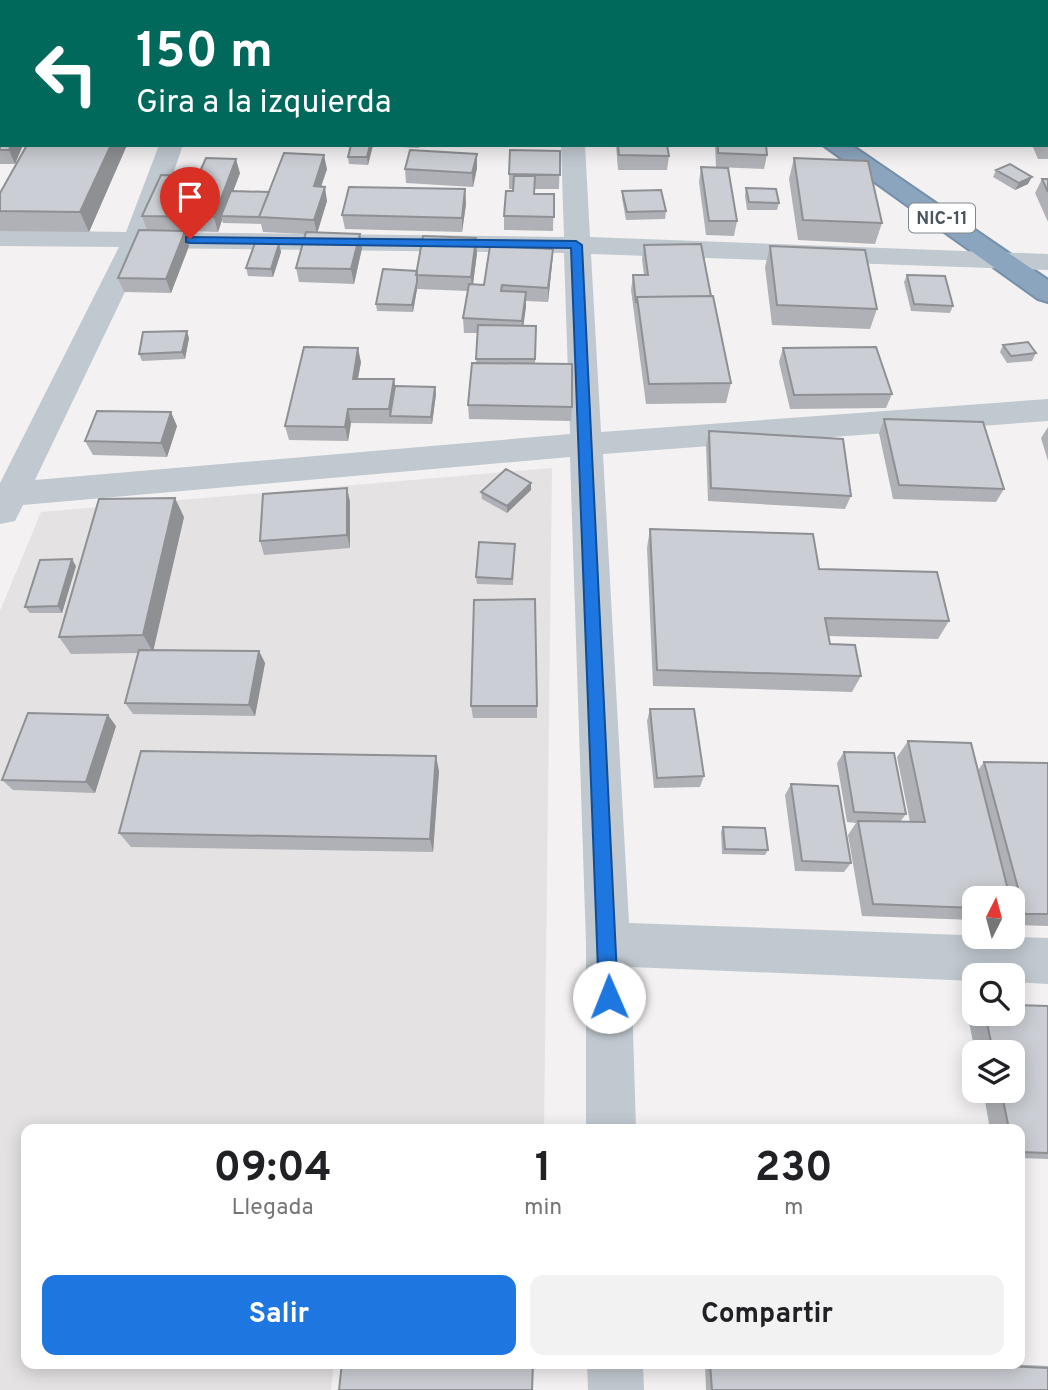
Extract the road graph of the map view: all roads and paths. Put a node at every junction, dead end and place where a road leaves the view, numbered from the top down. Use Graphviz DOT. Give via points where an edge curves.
graph roads {
  1 [pos="170,147"];
  2 [pos="573,147"];
  3 [pos="838,147"];
  4 [pos="0,238"];
  5 [pos="136,239"];
  6 [pos="576,245"];
  7 [pos="1006,262"];
  8 [pos="1048,262"];
  9 [pos="1048,293"];
  10 [pos="1048,411"];
  11 [pos="587,444"];
  12 [pos="4,502"];
  13 [pos="608,944"];
  14 [pos="1048,961"];
  15 [pos="611,1124"];
  16 [pos="615,1369"];
  17 [pos="615,1390"];
  1 -- 5 [label="street"];
  2 -- 6 [label="street"];
  3 -- 7 [label="highway, NIC-11"];
  4 -- 5 [label="street"];
  5 -- 6 [label="street"];
  5 -- 12 [label="street"];
  6 -- 7 [label="street"];
  6 -- 11 [label="street"];
  7 -- 8 [label="street"];
  7 -- 9 [label="highway, NIC-11"];
  10 -- 11 [label="street"];
  11 -- 12 [label="street"];
  11 -- 13 [label="street"];
  13 -- 14 [label="street"];
  13 -- 15 [label="street"];
  16 -- 17 [label="street"];
}
